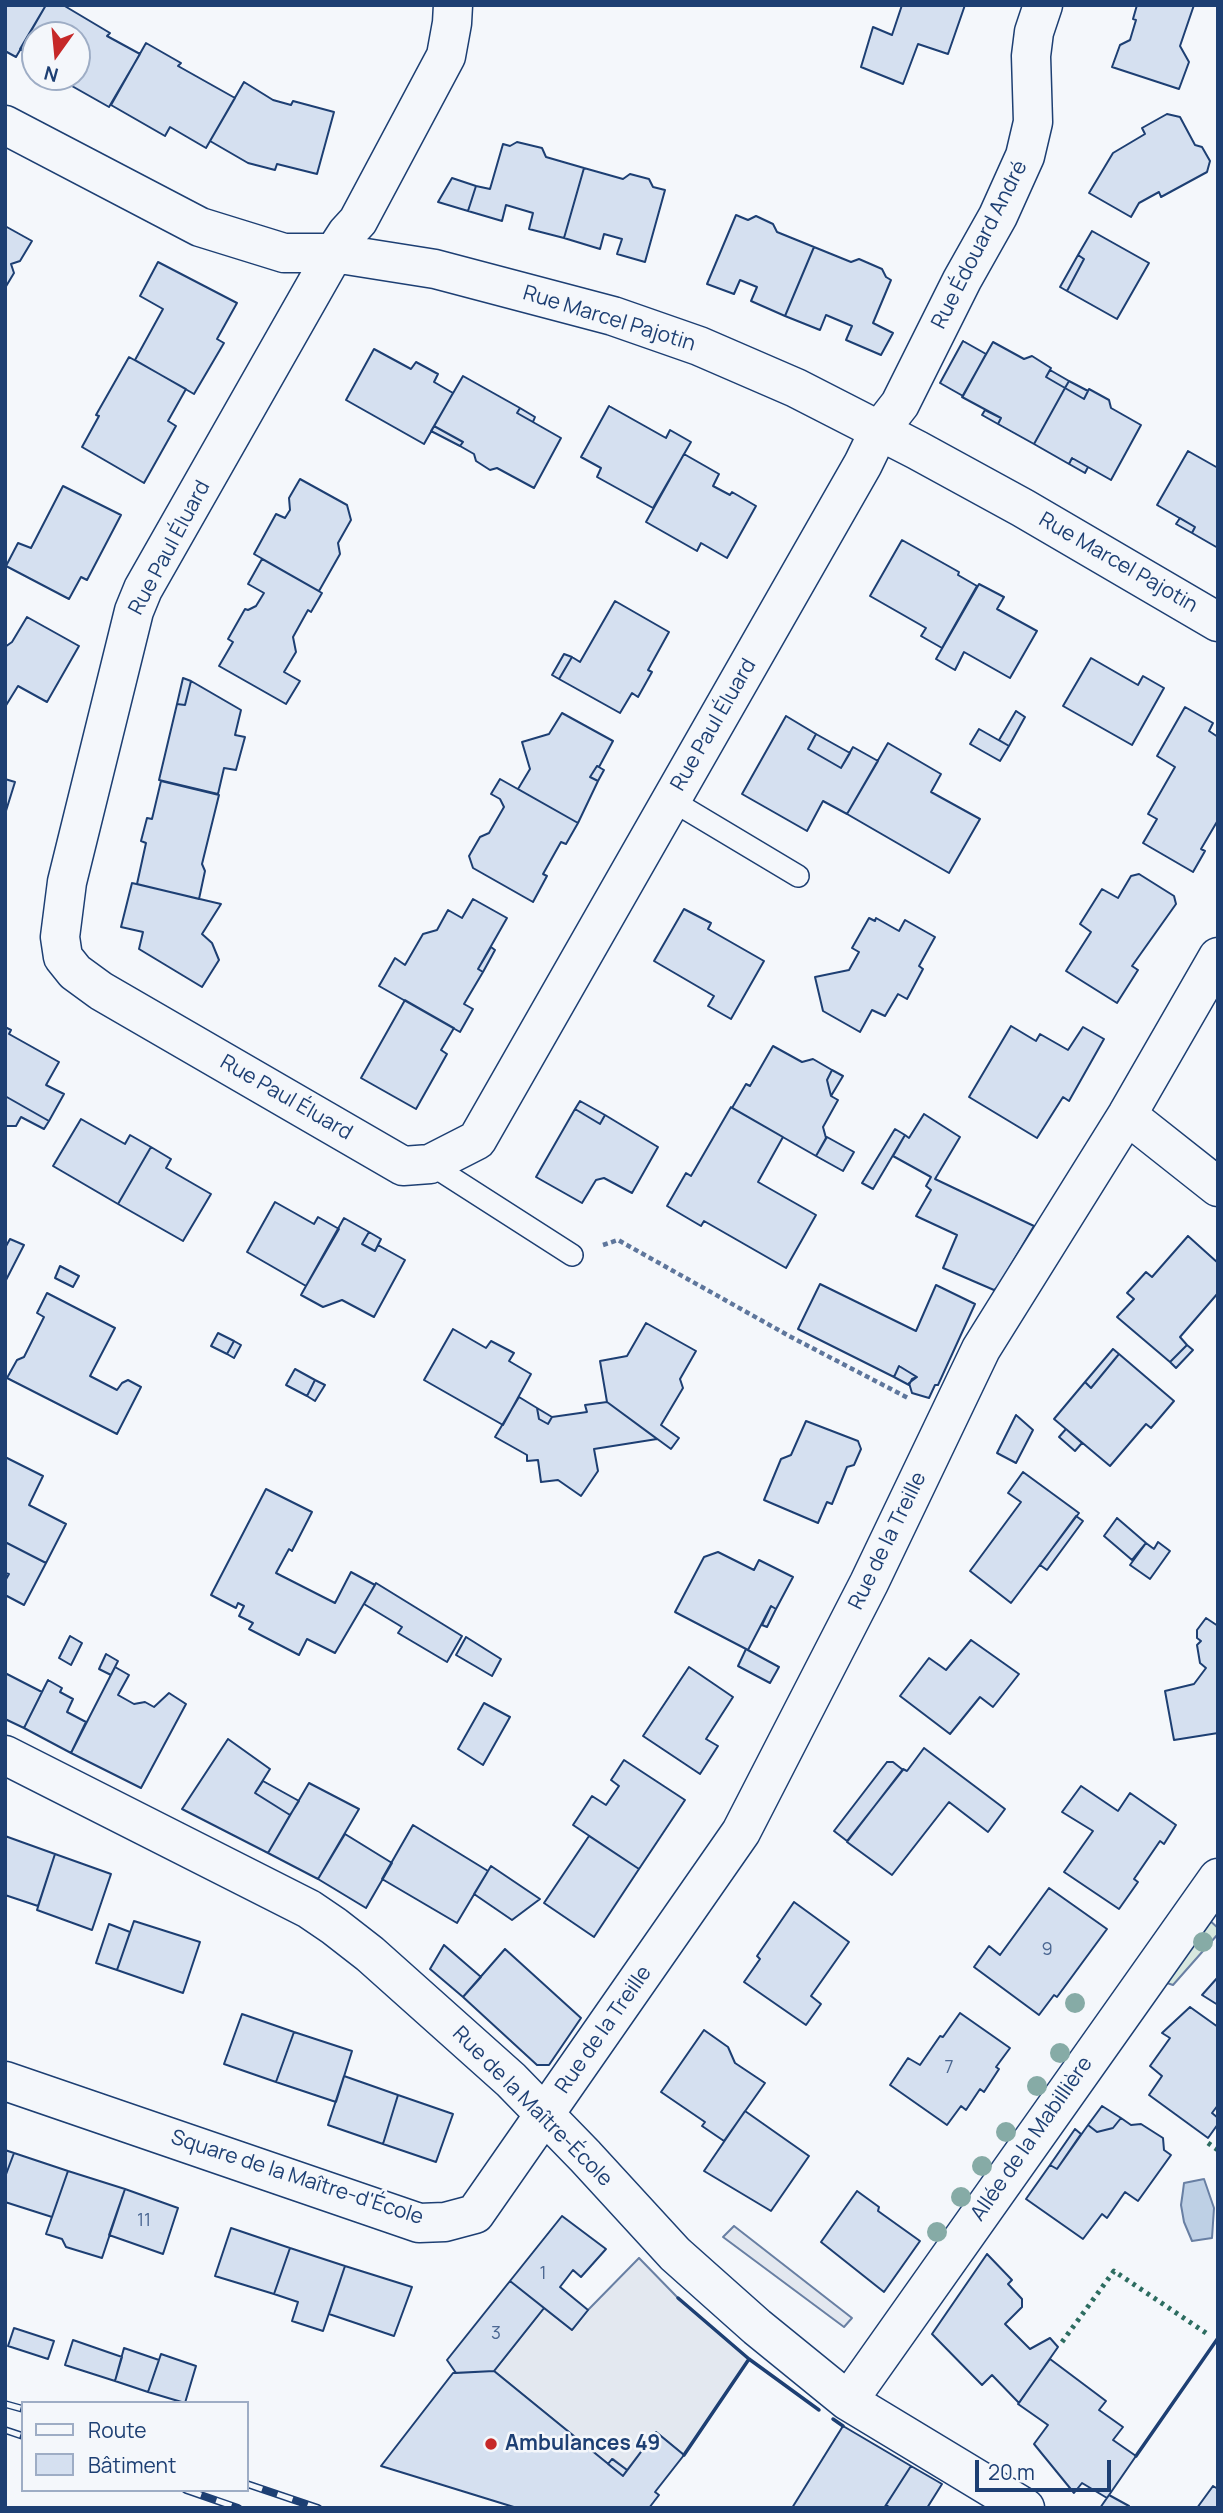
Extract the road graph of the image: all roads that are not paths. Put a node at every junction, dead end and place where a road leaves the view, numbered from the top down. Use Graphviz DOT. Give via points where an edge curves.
graph roads {
  1 [pos="453,5"];
  2 [pos="1043,5"];
  3 [pos="5,125"];
  4 [pos="334,253"];
  5 [pos="879,431"];
  6 [pos="1218,622"];
  7 [pos="671,800"];
  8 [pos="798,876"];
  9 [pos="1218,957"];
  10 [pos="1127,1115"];
  11 [pos="430,1164"];
  12 [pos="1218,1187"];
  13 [pos="572,1255"];
  14 [pos="5,1755"];
  15 [pos="1218,1878"];
  16 [pos="5,2081"];
  17 [pos="544,2114"];
  18 [pos="848,2401"];
  19 [pos="1025,2508"];
  1 -- 4 [label="street, Rue Paul Éluard" via="446,56 358,221"];
  2 -- 5 [label="street, Rue Édouard André" via="1031,56 1033,122 1025,156 900,404"];
  3 -- 4 [label="street, Rue Marcel Pajotin" via="200,227 284,253"];
  4 -- 5 [label="street, Rue Marcel Pajotin" via="435,269 613,316 711,351"];
  4 -- 11 [label="street, Rue Paul Éluard" via="134,611 67,882 60,937 63,957 101,991 403,1166"];
  5 -- 6 [label="street, Rue Marcel Pajotin" via="1023,508"];
  5 -- 7 [label="street, Rue Paul Éluard"];
  7 -- 8 [label="lane"];
  7 -- 11 [label="street, Rue Paul Éluard" via="477,1140"];
  9 -- 10 [label="street, Rue de la Treille"];
  10 -- 12 [label="street"];
  10 -- 17 [label="street, Rue de la Treille" via="981,1349 869,1583 741,1832"];
  11 -- 13 [label="lane"];
  14 -- 17 [label="street, Rue de la Maître-École" via="309,1909 370,1954"];
  15 -- 18 [label="street, Allée de la Mabillière"];
  16 -- 17 [label="street, Square de la Maître-d'École" via="419,2223 475,2214"];
  17 -- 18 [label="street, Rue de la Maître-École" via="674,2254"];
  18 -- 19 [label="street, Rue de la Maître-École"];
}
